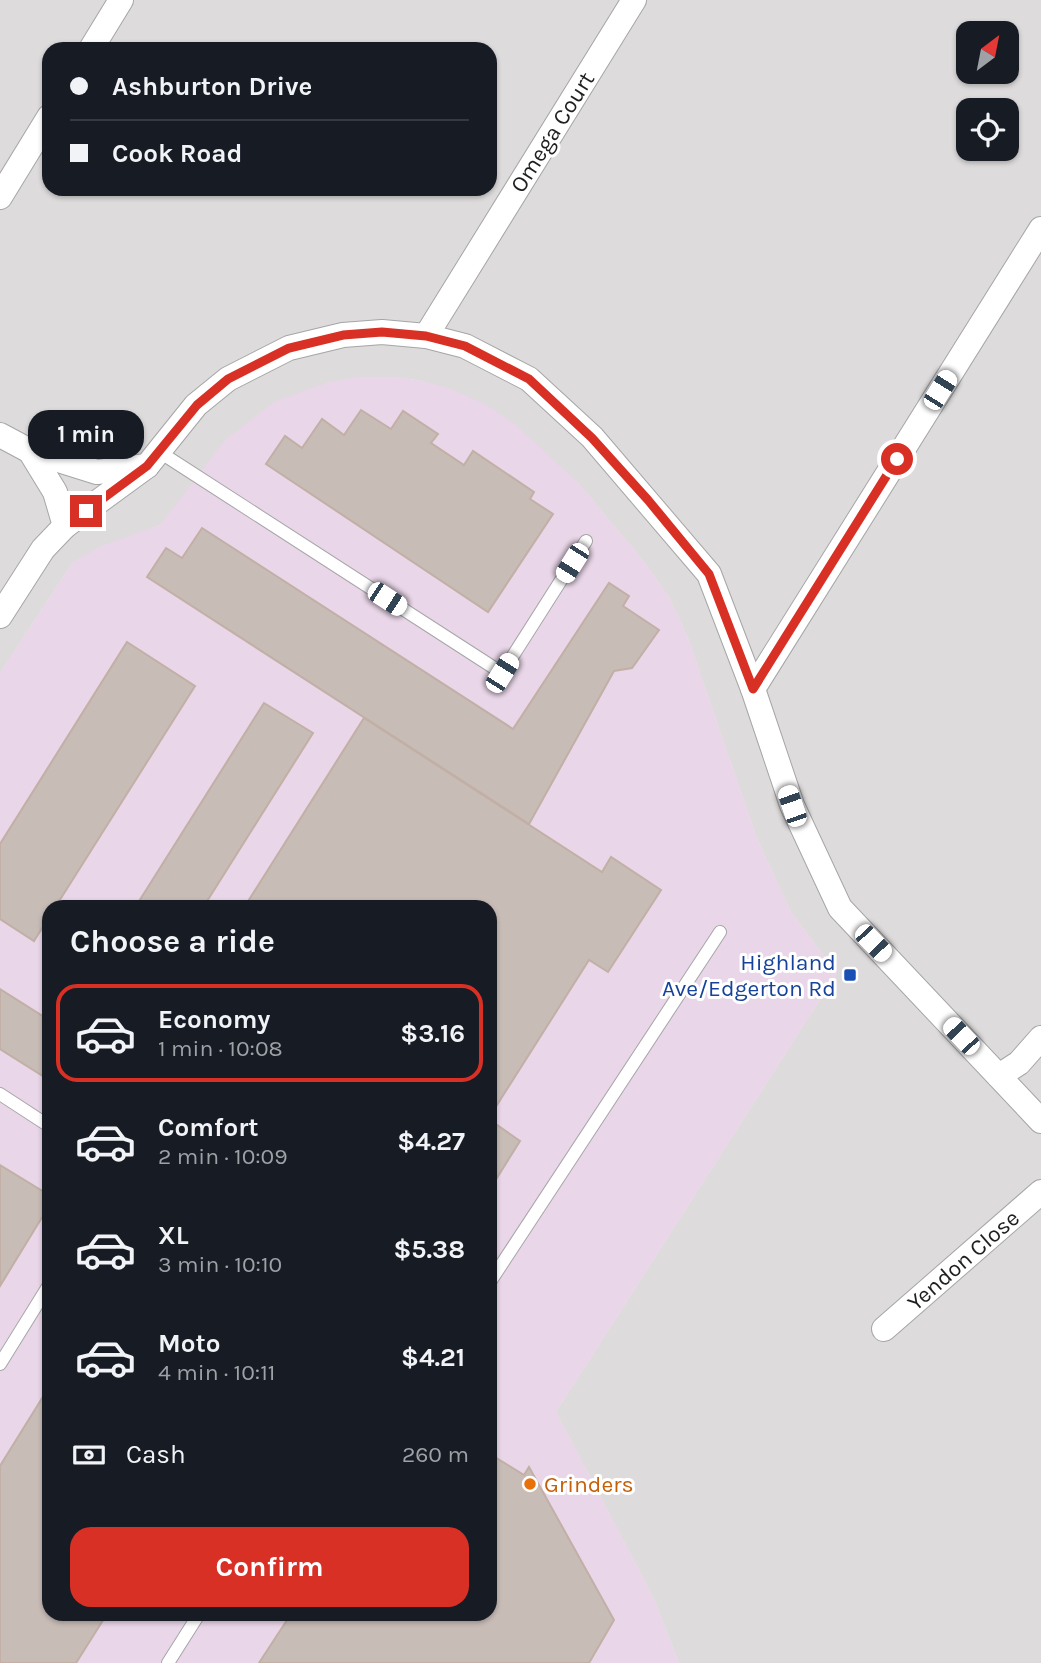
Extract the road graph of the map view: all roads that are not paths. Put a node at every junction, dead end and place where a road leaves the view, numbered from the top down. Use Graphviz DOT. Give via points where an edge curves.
graph roads {
  1 [pos="121,0"];
  2 [pos="634,0"];
  3 [pos="95,42"];
  4 [pos="42,128"];
  5 [pos="0,197"];
  6 [pos="1041,229"];
  7 [pos="426,336"];
  8 [pos="0,435"];
  9 [pos="30,451"];
  10 [pos="153,458"];
  11 [pos="65,526"];
  12 [pos="586,541"];
  13 [pos="0,616"];
  14 [pos="753,689"];
  15 [pos="720,932"];
  16 [pos="1041,1038"];
  17 [pos="999,1076"];
  18 [pos="0,1094"];
  19 [pos="42,1121"];
  20 [pos="1041,1121"];
  21 [pos="1041,1192"];
  22 [pos="497,1271"];
  23 [pos="42,1295"];
  24 [pos="884,1328"];
  25 [pos="0,1364"];
  26 [pos="195,1621"];
  27 [pos="168,1663"];
  1 -- 3 [label="street"];
  2 -- 7 [label="street, Omega Court"];
  4 -- 5 [label="street"];
  6 -- 14 [label="street"];
  7 -- 10 [label="street" via="343,335 289,348 228,379 197,405"];
  7 -- 14 [label="street" via="465,346 529,379 592,438 709,574"];
  8 -- 9 [label="street"];
  9 -- 10 [label="street" via="97,472"];
  9 -- 11 [label="street" via="55,492"];
  10 -- 11 [label="street"];
  10 -- 12 [label="lane" via="502,673"];
  11 -- 13 [label="street" via="43,549"];
  14 -- 17 [label="street" via="792,806 840,908"];
  15 -- 22 [label="lane"];
  16 -- 17 [label="street" via="1019,1063"];
  17 -- 20 [label="street"];
  18 -- 19 [label="lane"];
  21 -- 24 [label="street, Yendon Close"];
  23 -- 25 [label="lane"];
  26 -- 27 [label="lane"];
}
